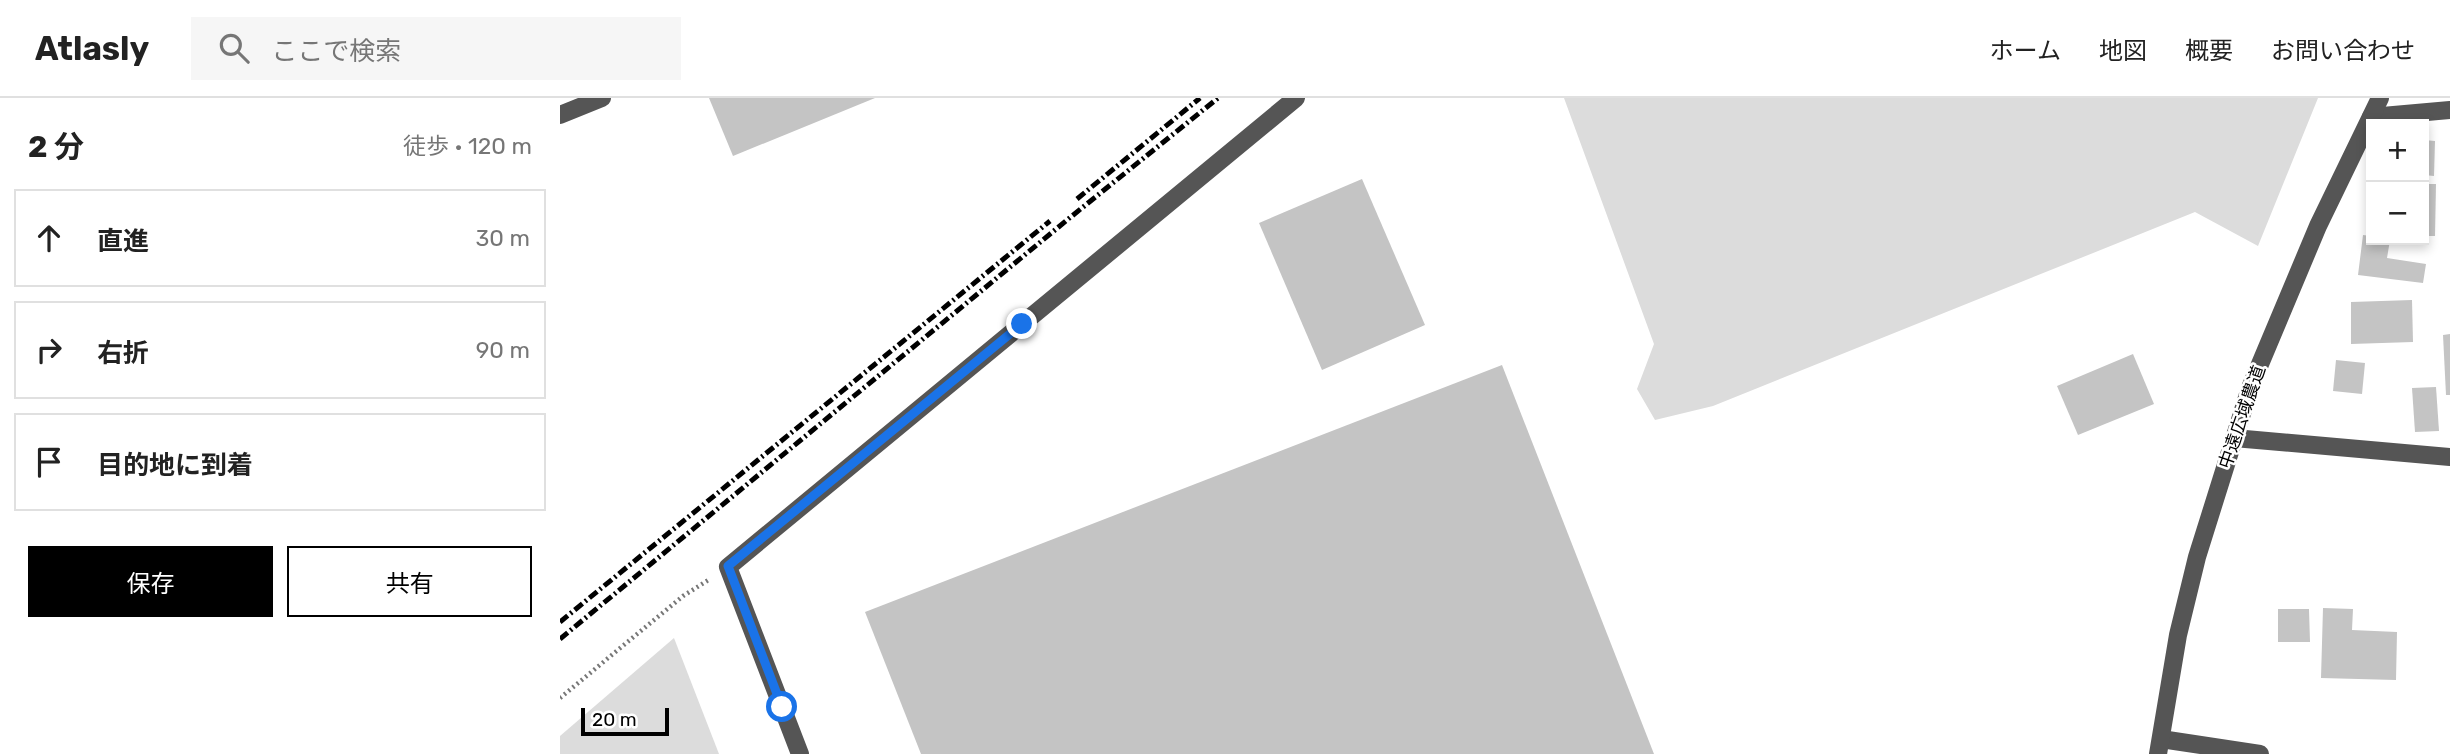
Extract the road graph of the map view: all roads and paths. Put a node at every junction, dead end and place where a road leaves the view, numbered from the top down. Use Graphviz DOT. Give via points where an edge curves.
graph roads {
  1 [pos="602,98"];
  2 [pos="1296,98"];
  3 [pos="2380,98"];
  4 [pos="2450,110"];
  5 [pos="560,115"];
  6 [pos="2371,117"];
  7 [pos="2234,438"];
  8 [pos="2450,457"];
  9 [pos="728,566"];
  10 [pos="560,698"];
  11 [pos="2160,746"];
  12 [pos="800,754"];
  13 [pos="2260,754"];
  1 -- 5 [label="street"];
  2 -- 9 [label="street"];
  3 -- 6 [label="street, 中遠広域農道"];
  4 -- 6 [label="street"];
  6 -- 7 [label="street, 中遠広域農道" via="2318,226 2250,388"];
  7 -- 8 [label="street"];
  7 -- 11 [label="street, 中遠広域農道" via="2178,635"];
  9 -- 10 [label="path" via="683,596"];
  9 -- 12 [label="street"];
  11 -- 13 [label="street"];
}
